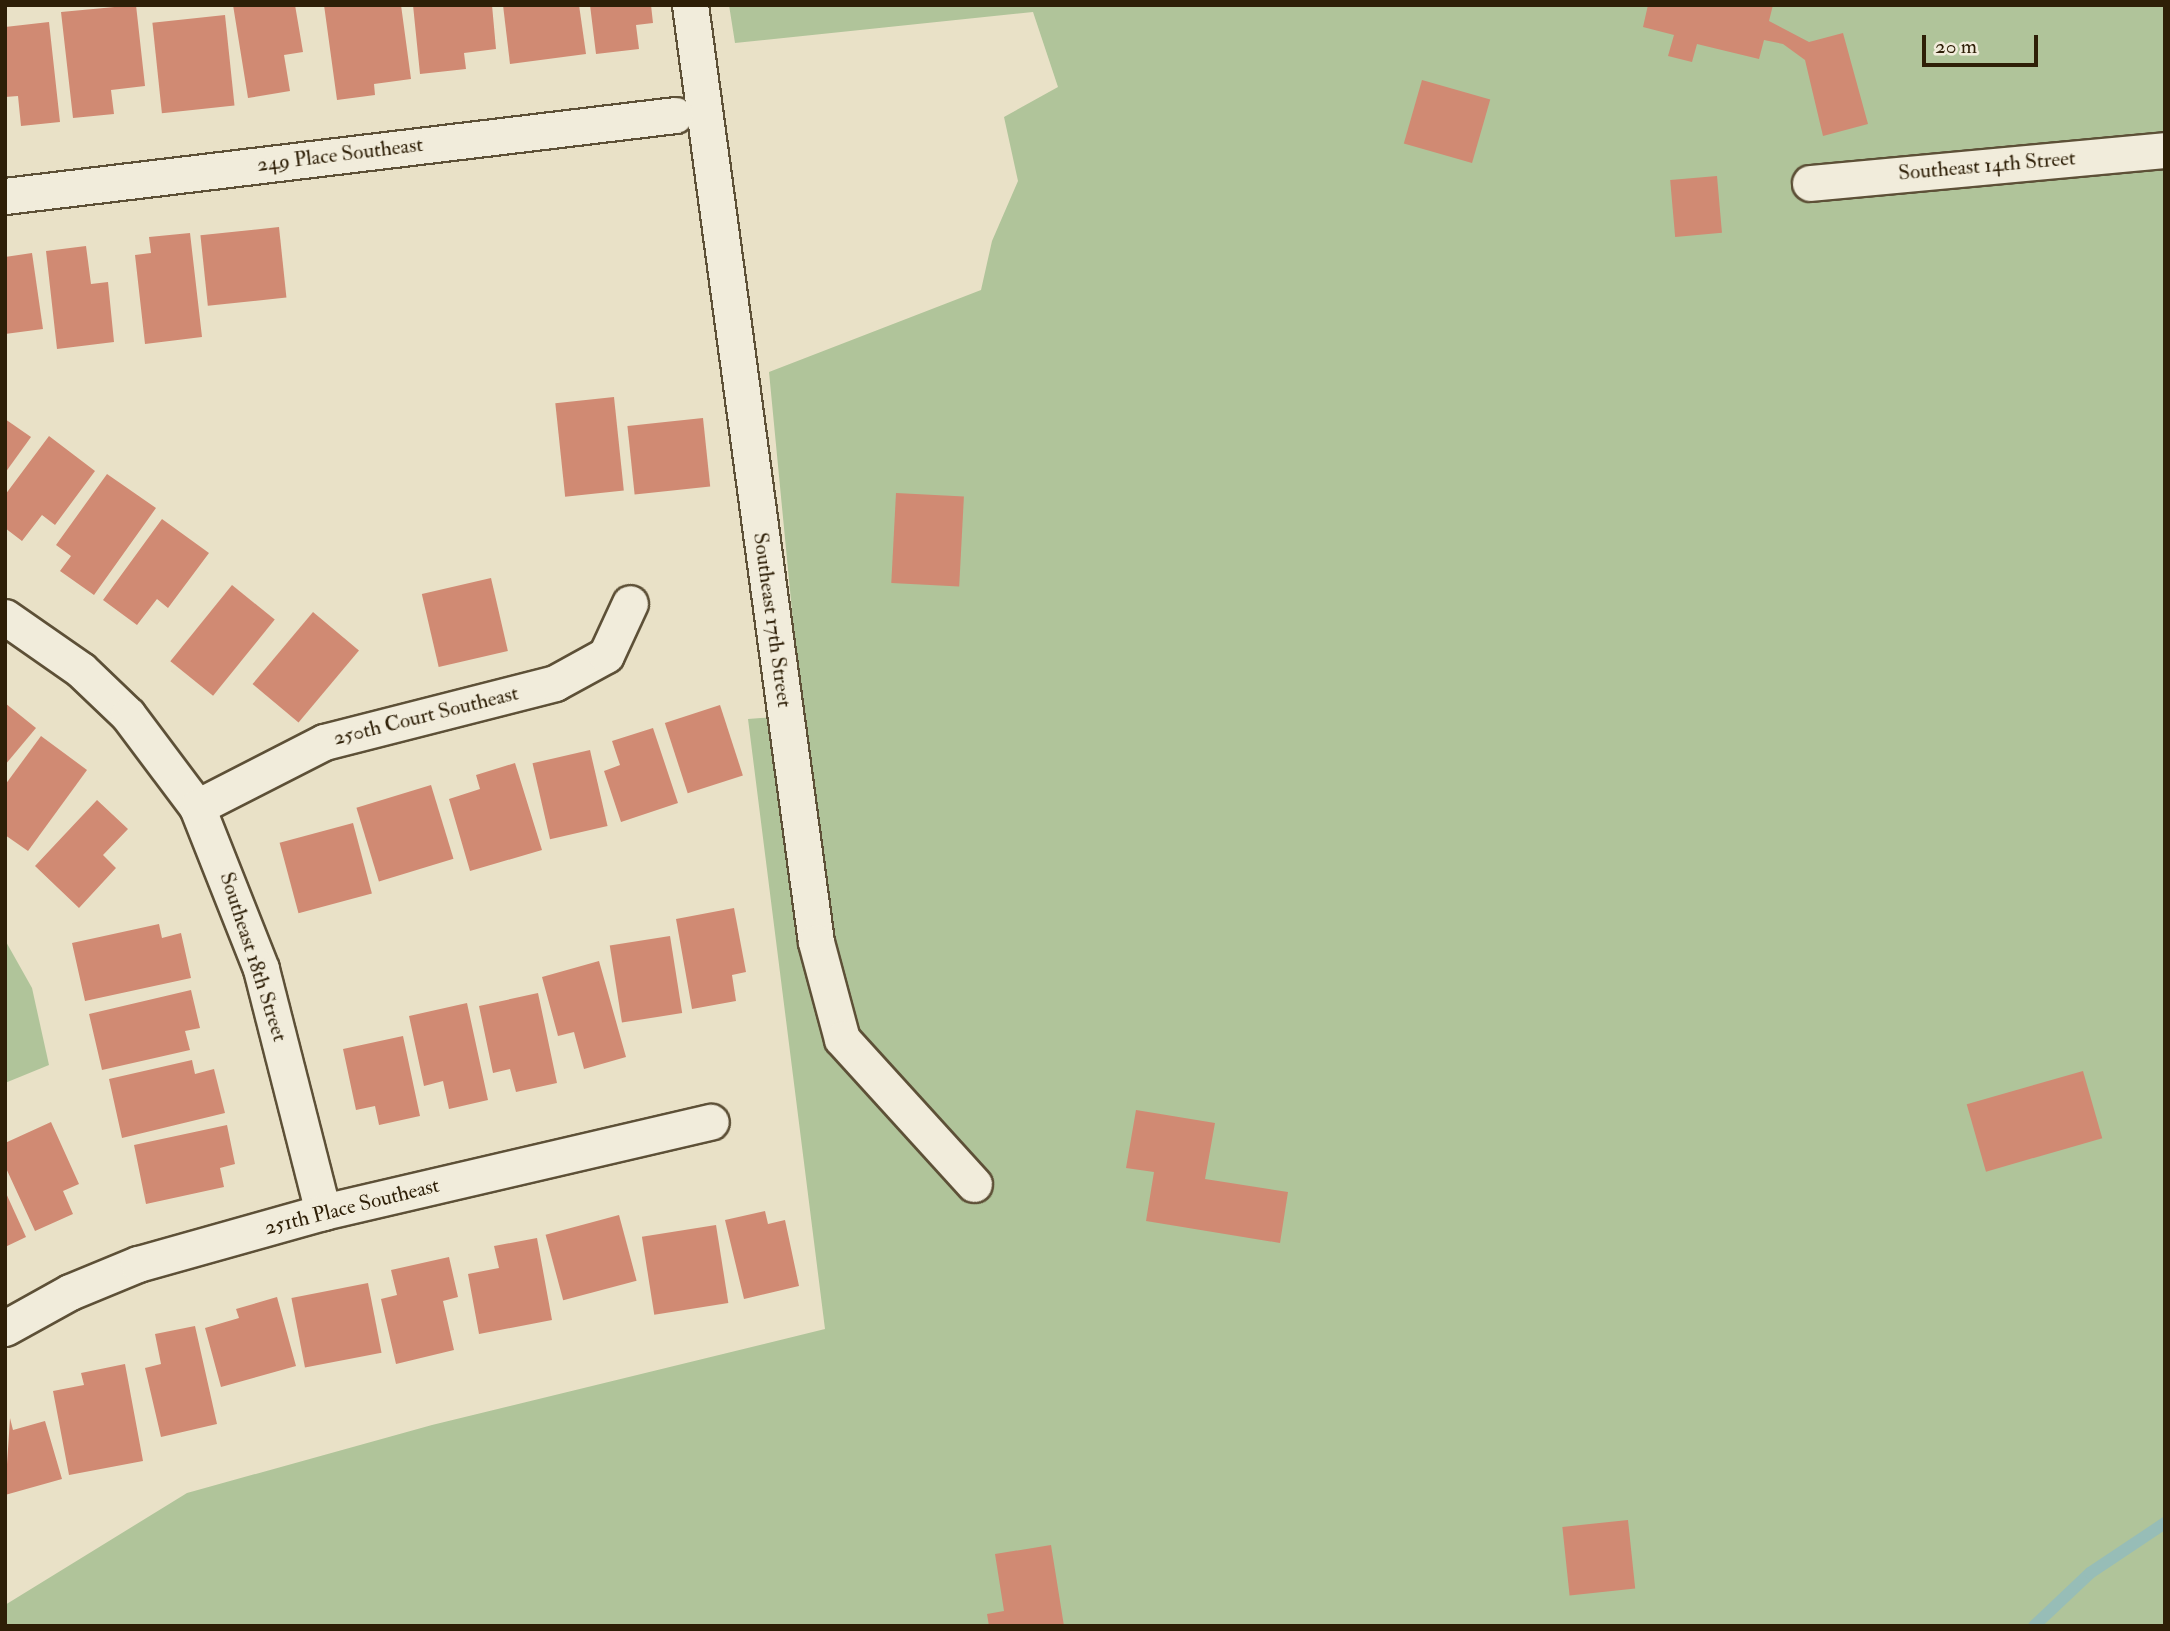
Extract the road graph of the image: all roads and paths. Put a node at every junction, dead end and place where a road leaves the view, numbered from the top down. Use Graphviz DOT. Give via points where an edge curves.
graph roads {
  1 [pos="690,5"];
  2 [pos="674,115"];
  3 [pos="2165,150"];
  4 [pos="1810,183"];
  5 [pos="5,196"];
  6 [pos="630,603"];
  7 [pos="5,617"];
  8 [pos="197,807"];
  9 [pos="711,1122"];
  10 [pos="974,1184"];
  11 [pos="323,1212"];
  12 [pos="5,1328"];
  1 -- 10 [label="street, Southeast 17th Street" via="816,942 842,1039"];
  2 -- 5 [label="street, 249 Place Southeast"];
  3 -- 4 [label="street, Southeast 14th Street"];
  6 -- 8 [label="street, 250th Court Southeast" via="606,655 555,683 324,742"];
  7 -- 8 [label="street, Southeast 18th Street" via="81,670 128,715"];
  8 -- 11 [label="street, Southeast 18th Street" via="261,969"];
  9 -- 11 [label="street, 251th Place Southeast"];
  11 -- 12 [label="street, 251th Place Southeast" via="138,1264 70,1292"];
}
